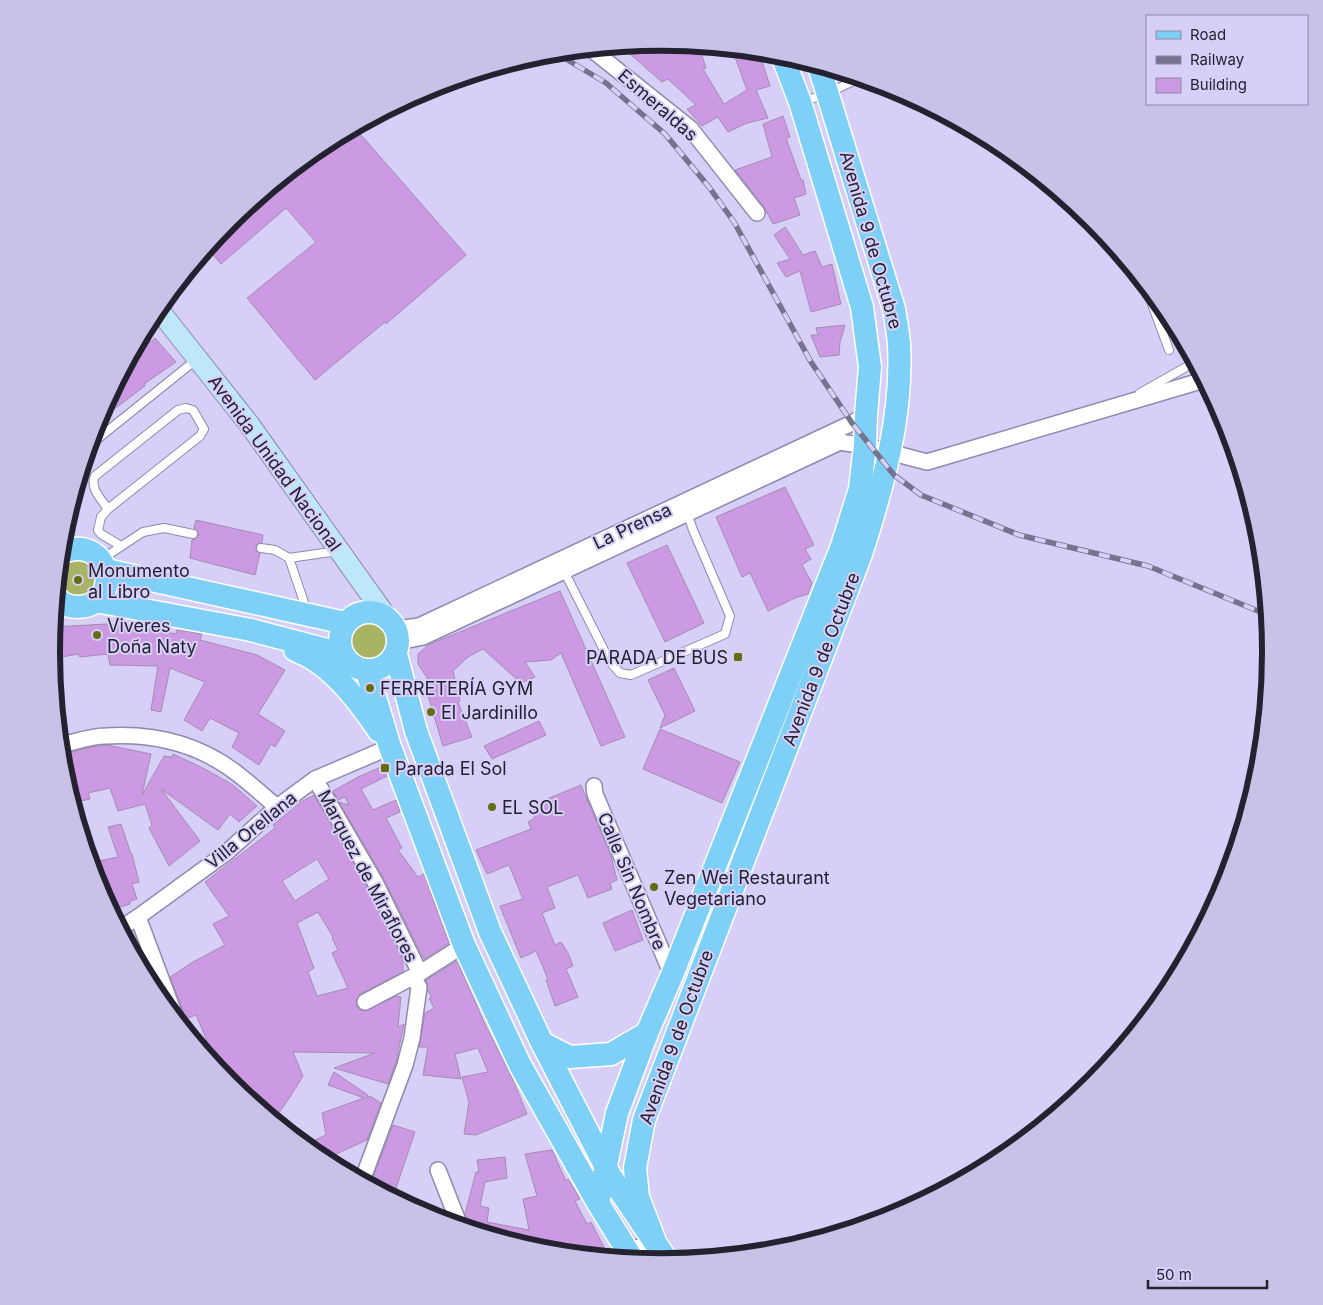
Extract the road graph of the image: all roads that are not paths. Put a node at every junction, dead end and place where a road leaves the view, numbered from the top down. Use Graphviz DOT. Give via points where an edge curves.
graph roads {
  1 [pos="604,54"];
  2 [pos="786,65"];
  3 [pos="821,73"];
  4 [pos="851,82"];
  5 [pos="828,93"];
  6 [pos="800,102"];
  7 [pos="757,214"];
  8 [pos="1153,306"];
  9 [pos="163,316"];
  10 [pos="1169,350"];
  11 [pos="197,358"];
  12 [pos="1189,365"];
  13 [pos="1198,382"];
  14 [pos="1121,404"];
  15 [pos="866,415"];
  16 [pos="101,436"];
  17 [pos="865,446"];
  18 [pos="890,453"];
  19 [pos="108,509"];
  20 [pos="687,513"];
  21 [pos="193,534"];
  22 [pos="121,546"];
  23 [pos="261,548"];
  24 [pos="69,549"];
  25 [pos="340,551"];
  26 [pos="289,558"];
  27 [pos="103,565"];
  28 [pos="564,571"];
  29 [pos="96,601"];
  30 [pos="63,603"];
  31 [pos="309,615"];
  32 [pos="346,623"];
  33 [pos="251,630"];
  34 [pos="395,636"];
  35 [pos="342,654"];
  36 [pos="367,671"];
  37 [pos="67,744"];
  38 [pos="390,747"];
  39 [pos="315,778"];
  40 [pos="594,786"];
  41 [pos="278,808"];
  42 [pos="138,917"];
  43 [pos="126,925"];
  44 [pos="464,945"];
  45 [pos="417,975"];
  46 [pos="672,975"];
  47 [pos="167,994"];
  48 [pos="365,1002"];
  49 [pos="647,1033"];
  50 [pos="542,1043"];
  51 [pos="607,1168"];
  52 [pos="438,1170"];
  53 [pos="364,1175"];
  54 [pos="598,1203"];
  55 [pos="457,1218"];
  56 [pos="654,1239"];
  57 [pos="622,1252"];
  58 [pos="632,1252"];
  59 [pos="663,1254"];
  1 -- 7 [label="street, Esmeraldas" via="690,128"];
  2 -- 6 [label="main road, Avenida 9 de Octubre"];
  3 -- 5 [label="main road, Avenida 9 de Octubre"];
  4 -- 5 [label="lane"];
  5 -- 6 [label="lane"];
  5 -- 18 [label="main road, Avenida 9 de Octubre" via="894,310 899,344 896,418"];
  6 -- 15 [label="main road, Avenida 9 de Octubre" via="862,307 870,367"];
  8 -- 10 [label="lane"];
  9 -- 11 [label="street, Avenida Unidad Nacional"];
  11 -- 16 [label="lane"];
  11 -- 25 [label="street, Avenida Unidad Nacional"];
  12 -- 14 [label="lane"];
  13 -- 14 [label="street"];
  14 -- 18 [label="street" via="927,462"];
  15 -- 17 [label="main road, Avenida 9 de Octubre"];
  15 -- 34 [label="street, La Prensa"];
  17 -- 18 [label="street"];
  17 -- 20 [label="street, La Prensa" via="840,442"];
  17 -- 46 [label="main road, Avenida 9 de Octubre" via="860,489 842,546"];
  18 -- 56 [label="main road, Avenida 9 de Octubre" via="861,554 644,1120 636,1168 638,1197"];
  19 -- 19 [label="lane" via="200,436 204,430 193,410 178,410 95,476 93,487"];
  19 -- 22 [label="lane" via="101,517 98,530"];
  20 -- 28 [label="street, La Prensa"];
  20 -- 28 [label="lane" via="730,616 725,634 631,675 620,673 610,662"];
  21 -- 22 [label="lane" via="164,528 143,532"];
  22 -- 27 [label="lane"];
  23 -- 26 [label="lane" via="275,550"];
  24 -- 27 [label="main road" via="92,552"];
  25 -- 26 [label="lane"];
  25 -- 34 [label="street, Avenida Unidad Nacional"];
  26 -- 31 [label="lane"];
  27 -- 29 [label="main road" via="107,581 104,592"];
  27 -- 31 [label="main road"];
  28 -- 34 [label="street, La Prensa" via="423,637"];
  29 -- 30 [label="main road" via="84,607"];
  29 -- 33 [label="main road"];
  31 -- 32 [label="main road"];
  32 -- 34 [label="main road" via="355,615 378,613"];
  32 -- 35 [label="main road" via="340,632"];
  33 -- 35 [label="main road"];
  33 -- 38 [label="main road" via="314,659 364,710"];
  34 -- 36 [label="main road" via="389,664"];
  34 -- 50 [label="main road" via="416,731 484,915"];
  35 -- 36 [label="main road" via="348,663"];
  36 -- 38 [label="main road"];
  37 -- 41 [label="street" via="104,736 148,736 180,743 238,774"];
  38 -- 39 [label="street, Villa Orellana"];
  38 -- 44 [label="main road"];
  39 -- 41 [label="street, Villa Orellana"];
  39 -- 45 [label="street, Marquez de Miraflores" via="375,882"];
  40 -- 46 [label="street, Calle Sin Nombre"];
  41 -- 42 [label="street, Villa Orellana" via="226,853"];
  42 -- 43 [label="street, Villa Orellana"];
  42 -- 47 [label="street"];
  44 -- 45 [label="street"];
  44 -- 54 [label="main road" via="520,1065"];
  45 -- 48 [label="street"];
  45 -- 53 [label="street, Marquez de Miraflores" via="419,987 405,1065"];
  46 -- 49 [label="main road, Avenida 9 de Octubre"];
  49 -- 50 [label="main road" via="611,1054 570,1057"];
  49 -- 51 [label="main road, Avenida 9 de Octubre" via="617,1113"];
  50 -- 51 [label="main road"];
  51 -- 54 [label="main road, Avenida 9 de Octubre"];
  51 -- 56 [label="main road"];
  52 -- 55 [label="street"];
  54 -- 57 [label="main road"];
  56 -- 58 [label="street"];
  56 -- 59 [label="main road"];
}
